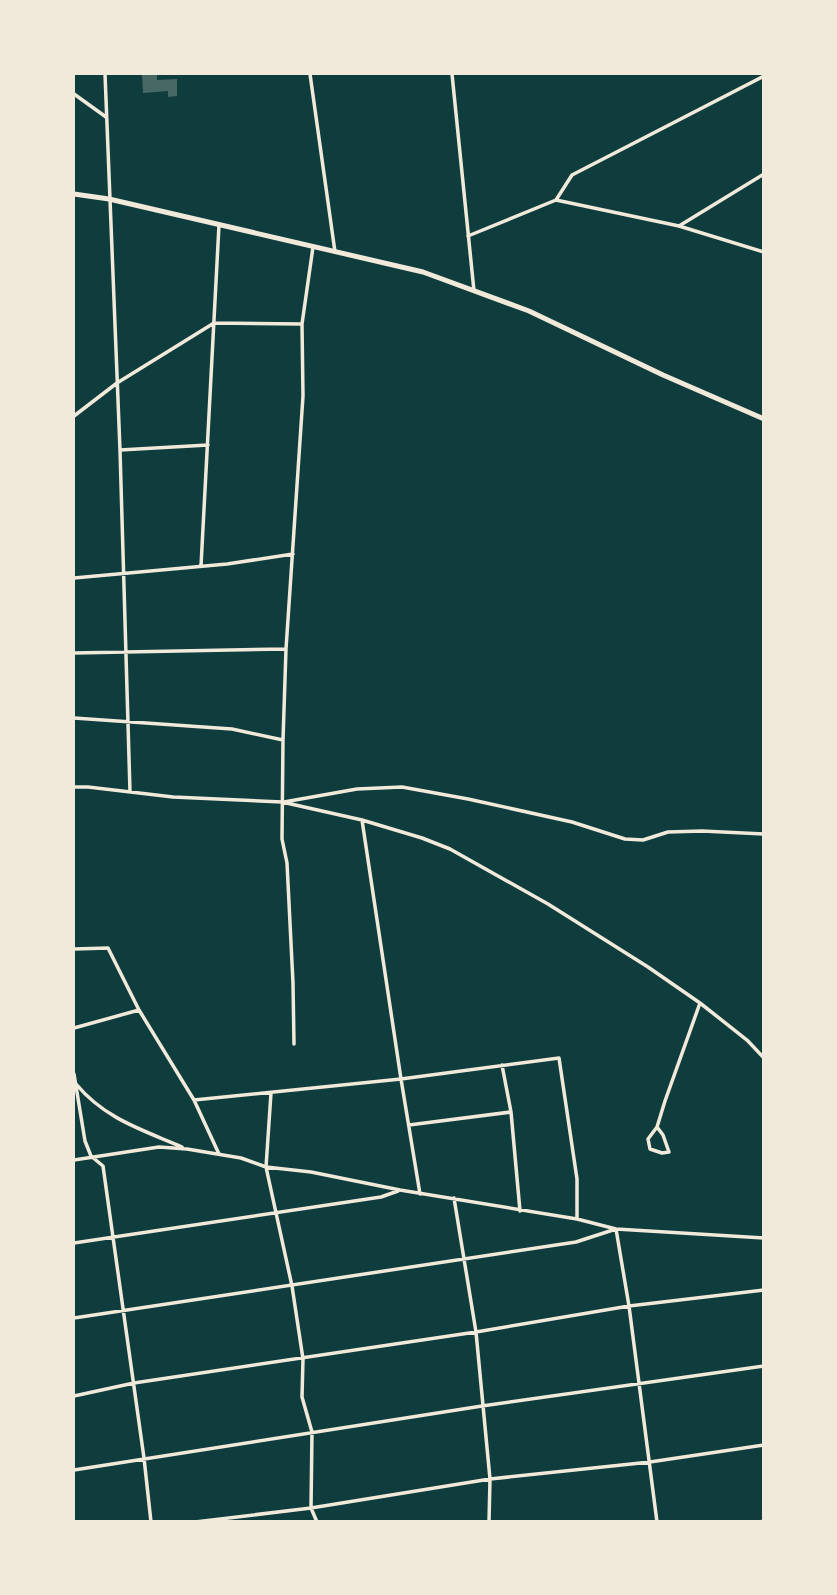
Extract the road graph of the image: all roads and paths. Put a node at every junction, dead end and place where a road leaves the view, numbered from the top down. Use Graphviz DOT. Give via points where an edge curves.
graph roads {
  1 [pos="105,74"];
  2 [pos="310,74"];
  3 [pos="452,74"];
  4 [pos="763,76"];
  5 [pos="74,94"];
  6 [pos="106,117"];
  7 [pos="764,174"];
  8 [pos="74,194"];
  9 [pos="109,199"];
  10 [pos="556,200"];
  11 [pos="219,225"];
  12 [pos="679,226"];
  13 [pos="468,236"];
  14 [pos="313,247"];
  15 [pos="335,252"];
  16 [pos="764,252"];
  17 [pos="474,291"];
  18 [pos="215,323"];
  19 [pos="302,324"];
  20 [pos="117,383"];
  21 [pos="74,416"];
  22 [pos="764,419"];
  23 [pos="208,445"];
  24 [pos="120,450"];
  25 [pos="293,554"];
  26 [pos="201,566"];
  27 [pos="124,572"];
  28 [pos="74,578"];
  29 [pos="286,649"];
  30 [pos="127,652"];
  31 [pos="74,653"];
  32 [pos="74,718"];
  33 [pos="129,721"];
  34 [pos="283,740"];
  35 [pos="74,787"];
  36 [pos="130,792"];
  37 [pos="282,802"];
  38 [pos="362,820"];
  39 [pos="764,834"];
  40 [pos="74,949"];
  41 [pos="700,1003"];
  42 [pos="139,1010"];
  43 [pos="74,1028"];
  44 [pos="294,1044"];
  45 [pos="764,1058"];
  46 [pos="502,1065"];
  47 [pos="74,1074"];
  48 [pos="401,1079"];
  49 [pos="75,1082"];
  50 [pos="271,1093"];
  51 [pos="194,1100"];
  52 [pos="511,1112"];
  53 [pos="408,1125"];
  54 [pos="657,1127"];
  55 [pos="187,1149"];
  56 [pos="219,1154"];
  57 [pos="91,1156"];
  58 [pos="74,1160"];
  59 [pos="266,1167"];
  60 [pos="400,1191"];
  61 [pos="420,1194"];
  62 [pos="454,1198"];
  63 [pos="520,1211"];
  64 [pos="276,1212"];
  65 [pos="577,1219"];
  66 [pos="616,1229"];
  67 [pos="113,1236"];
  68 [pos="764,1238"];
  69 [pos="74,1243"];
  70 [pos="464,1260"];
  71 [pos="292,1286"];
  72 [pos="764,1290"];
  73 [pos="629,1306"];
  74 [pos="123,1311"];
  75 [pos="74,1318"];
  76 [pos="476,1332"];
  77 [pos="303,1359"];
  78 [pos="764,1366"];
  79 [pos="134,1383"];
  80 [pos="639,1384"];
  81 [pos="74,1396"];
  82 [pos="482,1406"];
  83 [pos="312,1432"];
  84 [pos="764,1444"];
  85 [pos="144,1458"];
  86 [pos="650,1462"];
  87 [pos="74,1470"];
  88 [pos="490,1479"];
  89 [pos="311,1508"];
  90 [pos="151,1521"];
  91 [pos="195,1521"];
  92 [pos="317,1521"];
  93 [pos="489,1521"];
  94 [pos="657,1521"];
  1 -- 6 [label="street"];
  2 -- 15 [label="street"];
  3 -- 13 [label="street"];
  4 -- 10 [label="street" via="572,176"];
  5 -- 6 [label="street"];
  6 -- 9 [label="street"];
  7 -- 12 [label="street"];
  8 -- 9 [label="main road"];
  9 -- 11 [label="main road"];
  9 -- 20 [label="street"];
  10 -- 12 [label="street"];
  10 -- 13 [label="street"];
  11 -- 14 [label="main road"];
  11 -- 18 [label="street"];
  12 -- 16 [label="street"];
  13 -- 17 [label="street"];
  14 -- 15 [label="main road"];
  14 -- 19 [label="street"];
  15 -- 17 [label="main road" via="423,272"];
  17 -- 22 [label="main road"];
  18 -- 19 [label="street"];
  18 -- 20 [label="street"];
  18 -- 23 [label="street"];
  19 -- 25 [label="street" via="303,396"];
  20 -- 21 [label="street"];
  20 -- 24 [label="street"];
  23 -- 24 [label="street"];
  23 -- 26 [label="street"];
  24 -- 27 [label="street"];
  25 -- 26 [label="street"];
  25 -- 29 [label="street"];
  26 -- 27 [label="street"];
  27 -- 28 [label="street"];
  27 -- 30 [label="street"];
  29 -- 30 [label="street"];
  29 -- 34 [label="street"];
  30 -- 31 [label="street"];
  30 -- 33 [label="street"];
  32 -- 33 [label="street"];
  33 -- 34 [label="street" via="232,729"];
  33 -- 36 [label="street"];
  34 -- 37 [label="street"];
  35 -- 36 [label="street"];
  36 -- 37 [label="street"];
  37 -- 38 [label="street"];
  37 -- 39 [label="street" via="357,789 402,787 572,822 625,839 643,840 668,832"];
  37 -- 44 [label="street"];
  38 -- 41 [label="street" via="450,849 586,928"];
  38 -- 48 [label="street"];
  40 -- 42 [label="street" via="107,948"];
  41 -- 45 [label="street"];
  41 -- 54 [label="street"];
  42 -- 43 [label="street"];
  42 -- 51 [label="street"];
  46 -- 48 [label="street"];
  46 -- 52 [label="street"];
  46 -- 65 [label="street" via="559,1058 577,1179"];
  47 -- 49 [label="street"];
  48 -- 50 [label="street"];
  48 -- 53 [label="street"];
  49 -- 55 [label="street" via="84,1094 126,1124"];
  49 -- 57 [label="street"];
  50 -- 51 [label="street"];
  50 -- 59 [label="street"];
  51 -- 56 [label="street"];
  52 -- 53 [label="street"];
  52 -- 63 [label="street"];
  53 -- 61 [label="street"];
  54 -- 54 [label="street" via="648,1139 650,1149 669,1152"];
  55 -- 56 [label="street"];
  55 -- 57 [label="street" via="159,1147"];
  56 -- 59 [label="street"];
  57 -- 58 [label="street"];
  57 -- 67 [label="street" via="103,1166"];
  59 -- 60 [label="street"];
  59 -- 64 [label="street"];
  60 -- 61 [label="street"];
  60 -- 64 [label="street"];
  61 -- 62 [label="street"];
  62 -- 63 [label="street"];
  62 -- 70 [label="street"];
  63 -- 65 [label="street"];
  64 -- 67 [label="street"];
  64 -- 71 [label="street"];
  65 -- 66 [label="street"];
  66 -- 68 [label="street"];
  66 -- 70 [label="street" via="576,1242"];
  66 -- 73 [label="street"];
  67 -- 69 [label="street"];
  67 -- 74 [label="street"];
  70 -- 71 [label="street"];
  70 -- 76 [label="street"];
  71 -- 74 [label="street"];
  71 -- 77 [label="street"];
  72 -- 73 [label="street"];
  73 -- 76 [label="street"];
  73 -- 80 [label="street"];
  74 -- 75 [label="street"];
  74 -- 79 [label="street"];
  76 -- 77 [label="street"];
  76 -- 82 [label="street"];
  77 -- 79 [label="street"];
  77 -- 83 [label="street" via="302,1397"];
  78 -- 80 [label="street"];
  79 -- 81 [label="street"];
  79 -- 85 [label="street"];
  80 -- 82 [label="street"];
  80 -- 86 [label="street"];
  82 -- 83 [label="street"];
  82 -- 88 [label="street"];
  83 -- 85 [label="street"];
  83 -- 89 [label="street"];
  84 -- 86 [label="street"];
  85 -- 87 [label="street"];
  85 -- 90 [label="street"];
  86 -- 88 [label="street"];
  86 -- 94 [label="street"];
  88 -- 89 [label="street"];
  88 -- 93 [label="street"];
  89 -- 91 [label="street"];
  89 -- 92 [label="street"];
}
